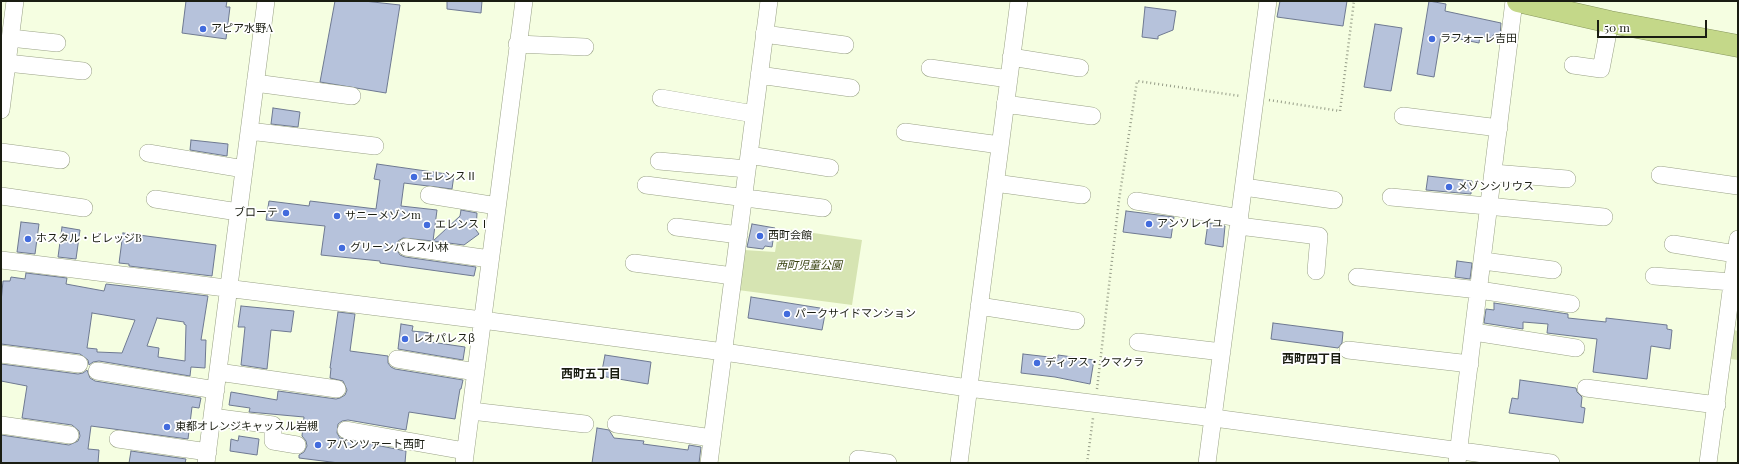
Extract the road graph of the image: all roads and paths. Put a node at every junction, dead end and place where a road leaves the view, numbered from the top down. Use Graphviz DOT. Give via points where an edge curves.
graph roads {
  1 [pos="15,1"];
  2 [pos="266,1"];
  3 [pos="524,1"];
  4 [pos="769,1"];
  5 [pos="1019,1"];
  6 [pos="1268,1"];
  7 [pos="1354,1"];
  8 [pos="1514,1"];
  9 [pos="1518,1"];
  10 [pos="1610,22"];
  11 [pos="764,34"];
  12 [pos="7,43"];
  13 [pos="57,43"];
  14 [pos="518,44"];
  15 [pos="845,45"];
  16 [pos="1738,46"];
  17 [pos="585,48"];
  18 [pos="1011,58"];
  19 [pos="7,63"];
  20 [pos="1573,65"];
  21 [pos="930,68"];
  22 [pos="1080,68"];
  23 [pos="83,71"];
  24 [pos="759,75"];
  25 [pos="1009,79"];
  26 [pos="255,83"];
  27 [pos="851,88"];
  28 [pos="352,96"];
  29 [pos="661,98"];
  30 [pos="1255,98"];
  31 [pos="1005,104"];
  32 [pos="1,110"];
  33 [pos="754,114"];
  34 [pos="1092,116"];
  35 [pos="1404,116"];
  36 [pos="1499,128"];
  37 [pos="249,131"];
  38 [pos="905,132"];
  39 [pos="1000,145"];
  40 [pos="375,146"];
  41 [pos="1,152"];
  42 [pos="148,153"];
  43 [pos="62,160"];
  44 [pos="659,161"];
  45 [pos="748,162"];
  46 [pos="830,168"];
  47 [pos="244,169"];
  48 [pos="1493,172"];
  49 [pos="1660,175"];
  50 [pos="1567,179"];
  51 [pos="995,183"];
  52 [pos="646,185"];
  53 [pos="1738,186"];
  54 [pos="1244,187"];
  55 [pos="429,195"];
  56 [pos="1082,195"];
  57 [pos="1,196"];
  58 [pos="1391,197"];
  59 [pos="155,199"];
  60 [pos="743,199"];
  61 [pos="1334,200"];
  62 [pos="1136,201"];
  63 [pos="497,206"];
  64 [pos="1489,206"];
  65 [pos="84,208"];
  66 [pos="823,208"];
  67 [pos="238,212"];
  68 [pos="1604,218"];
  69 [pos="1239,222"];
  70 [pos="676,227"];
  71 [pos="739,235"];
  72 [pos="1673,244"];
  73 [pos="1737,246"];
  74 [pos="406,247"];
  75 [pos="490,259"];
  76 [pos="1,260"];
  77 [pos="1482,261"];
  78 [pos="634,263"];
  79 [pos="1553,270"];
  80 [pos="1316,271"];
  81 [pos="733,276"];
  82 [pos="1654,276"];
  83 [pos="1357,277"];
  84 [pos="1732,282"];
  85 [pos="229,290"];
  86 [pos="1479,290"];
  87 [pos="1572,304"];
  88 [pos="979,306"];
  89 [pos="482,320"];
  90 [pos="1076,321"];
  91 [pos="1733,323"];
  92 [pos="1474,332"];
  93 [pos="1138,342"];
  94 [pos="1576,348"];
  95 [pos="1348,350"];
  96 [pos="724,352"];
  97 [pos="1222,352"];
  98 [pos="1,354"];
  99 [pos="397,360"];
  100 [pos="79,364"];
  101 [pos="1470,364"];
  102 [pos="97,371"];
  103 [pos="218,372"];
  104 [pos="476,372"];
  105 [pos="968,388"];
  106 [pos="1586,388"];
  107 [pos="337,389"];
  108 [pos="216,390"];
  109 [pos="1095,404"];
  110 [pos="1716,405"];
  111 [pos="471,411"];
  112 [pos="212,417"];
  113 [pos="1214,418"];
  114 [pos="585,424"];
  115 [pos="616,424"];
  116 [pos="1,425"];
  117 [pos="346,430"];
  118 [pos="70,435"];
  119 [pos="712,438"];
  120 [pos="118,439"];
  121 [pos="297,445"];
  122 [pos="465,457"];
  123 [pos="1458,457"];
  124 [pos="207,458"];
  125 [pos="858,459"];
  126 [pos="709,463"];
  127 [pos="888,463"];
  128 [pos="959,463"];
  129 [pos="1087,463"];
  130 [pos="1207,463"];
  131 [pos="1551,463"];
  132 [pos="1708,463"];
  1 -- 12 [label="street"];
  2 -- 26 [label="street"];
  3 -- 14 [label="street"];
  4 -- 11 [label="street"];
  5 -- 18 [label="street"];
  6 -- 30 [label="street"];
  7 -- 30 [label="path" via="1340,111"];
  8 -- 36 [label="street"];
  9 -- 10 [label="highway"];
  10 -- 16 [label="highway"];
  10 -- 20 [label="street" via="1601,69"];
  11 -- 15 [label="street"];
  11 -- 24 [label="street"];
  12 -- 13 [label="street"];
  12 -- 19 [label="street"];
  14 -- 17 [label="street"];
  14 -- 63 [label="street"];
  18 -- 22 [label="street"];
  18 -- 25 [label="street"];
  19 -- 23 [label="street"];
  19 -- 32 [label="street"];
  21 -- 25 [label="street"];
  24 -- 27 [label="street"];
  24 -- 33 [label="street"];
  25 -- 31 [label="street"];
  26 -- 28 [label="street"];
  26 -- 37 [label="street"];
  29 -- 33 [label="street"];
  30 -- 54 [label="street"];
  30 -- 109 [label="path" via="1137,81 1119,200"];
  31 -- 34 [label="street"];
  31 -- 39 [label="street"];
  33 -- 45 [label="street"];
  35 -- 36 [label="street"];
  36 -- 48 [label="street"];
  37 -- 40 [label="street"];
  37 -- 47 [label="street"];
  38 -- 39 [label="street"];
  39 -- 51 [label="street"];
  41 -- 43 [label="street"];
  42 -- 47 [label="street"];
  44 -- 45 [label="street"];
  45 -- 46 [label="street"];
  45 -- 60 [label="street"];
  47 -- 67 [label="street"];
  48 -- 50 [label="street"];
  48 -- 64 [label="street"];
  49 -- 53 [label="street"];
  51 -- 56 [label="street"];
  51 -- 88 [label="street"];
  52 -- 60 [label="street"];
  54 -- 61 [label="street"];
  54 -- 69 [label="street"];
  55 -- 63 [label="street"];
  57 -- 65 [label="street"];
  58 -- 64 [label="street"];
  59 -- 67 [label="street"];
  60 -- 66 [label="street"];
  60 -- 71 [label="street"];
  62 -- 69 [label="street"];
  63 -- 75 [label="street"];
  64 -- 68 [label="street"];
  64 -- 77 [label="street"];
  67 -- 85 [label="street"];
  69 -- 80 [label="street" via="1319,236"];
  69 -- 97 [label="street"];
  70 -- 71 [label="street"];
  71 -- 81 [label="street"];
  72 -- 73 [label="street"];
  73 -- 84 [label="street"];
  74 -- 75 [label="street"];
  75 -- 89 [label="street"];
  76 -- 85 [label="street"];
  77 -- 79 [label="street"];
  77 -- 86 [label="street"];
  78 -- 81 [label="street"];
  81 -- 96 [label="street"];
  82 -- 84 [label="street"];
  83 -- 86 [label="street"];
  84 -- 91 [label="street"];
  85 -- 89 [label="street"];
  85 -- 103 [label="street"];
  86 -- 87 [label="street"];
  86 -- 92 [label="street"];
  88 -- 90 [label="street"];
  88 -- 105 [label="street"];
  89 -- 96 [label="street"];
  89 -- 104 [label="street"];
  91 -- 110 [label="street"];
  92 -- 94 [label="street"];
  92 -- 101 [label="street"];
  93 -- 97 [label="street"];
  95 -- 101 [label="street"];
  96 -- 105 [label="street"];
  96 -- 119 [label="street"];
  97 -- 113 [label="street"];
  98 -- 100 [label="street"];
  99 -- 104 [label="street"];
  101 -- 123 [label="street"];
  102 -- 108 [label="street"];
  103 -- 107 [label="street"];
  103 -- 108 [label="street"];
  104 -- 111 [label="street"];
  105 -- 109 [label="street"];
  105 -- 128 [label="street"];
  106 -- 110 [label="street"];
  108 -- 112 [label="street"];
  109 -- 113 [label="street"];
  109 -- 129 [label="path"];
  110 -- 132 [label="street"];
  111 -- 114 [label="street"];
  111 -- 122 [label="street"];
  112 -- 121 [label="street" via="273,425 273,441"];
  112 -- 124 [label="street"];
  113 -- 123 [label="street"];
  113 -- 130 [label="street"];
  115 -- 119 [label="street"];
  116 -- 118 [label="street"];
  117 -- 122 [label="street"];
  119 -- 126 [label="street"];
  120 -- 124 [label="street"];
  123 -- 131 [label="street"];
  125 -- 127 [label="street"];
}
